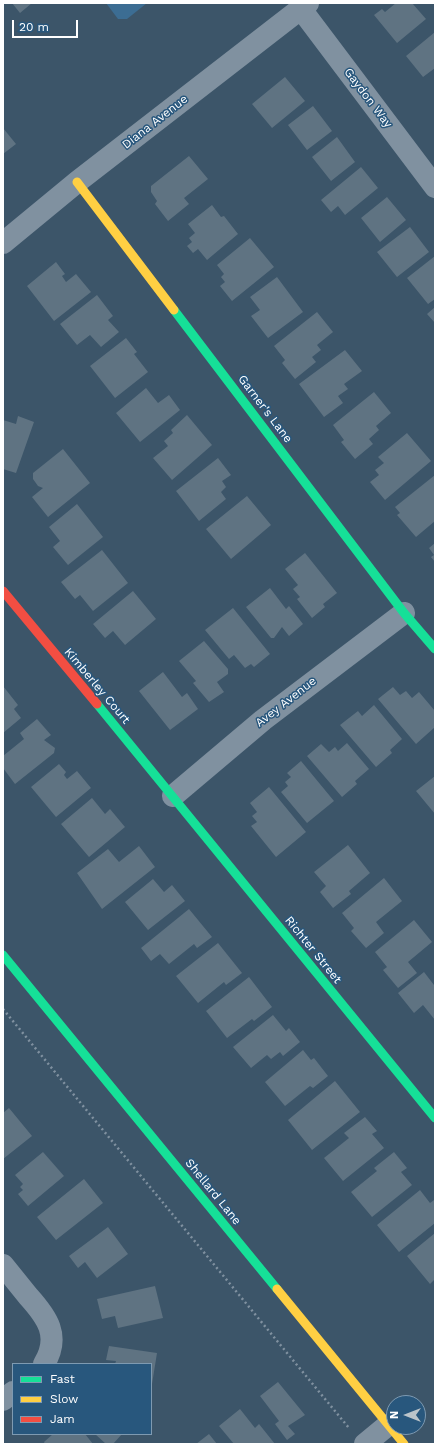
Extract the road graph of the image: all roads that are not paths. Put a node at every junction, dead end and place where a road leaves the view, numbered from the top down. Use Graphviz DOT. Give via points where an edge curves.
graph roads {
  1 [pos="305,6"];
  2 [pos="77,182"];
  3 [pos="435,187"];
  4 [pos="3,243"];
  5 [pos="3,591"];
  6 [pos="404,613"];
  7 [pos="435,649"];
  8 [pos="173,796"];
  9 [pos="3,955"];
  10 [pos="435,1118"];
  11 [pos="3,1265"];
  12 [pos="45,1363"];
  13 [pos="12,1393"];
  14 [pos="3,1400"];
  15 [pos="386,1423"];
  16 [pos="386,1426"];
  17 [pos="396,1435"];
  18 [pos="358,1437"];
  19 [pos="404,1444"];
  1 -- 2 [label="street, Diana Avenue"];
  1 -- 3 [label="street, Gaydon Way"];
  2 -- 4 [label="street, Diana Avenue"];
  2 -- 6 [label="street, Garner's Lane"];
  5 -- 8 [label="street, Kimberley Court"];
  6 -- 7 [label="street, Garner's Lane"];
  6 -- 8 [label="street, Avey Avenue" via="262,720"];
  8 -- 10 [label="street, Richter Street"];
  9 -- 15 [label="street, Shellard Lane"];
  11 -- 12 [label="street" via="46,1317 51,1330 52,1345"];
  13 -- 14 [label="street"];
  16 -- 18 [label="street"];
  17 -- 19 [label="street, Shellard Lane"];
}
